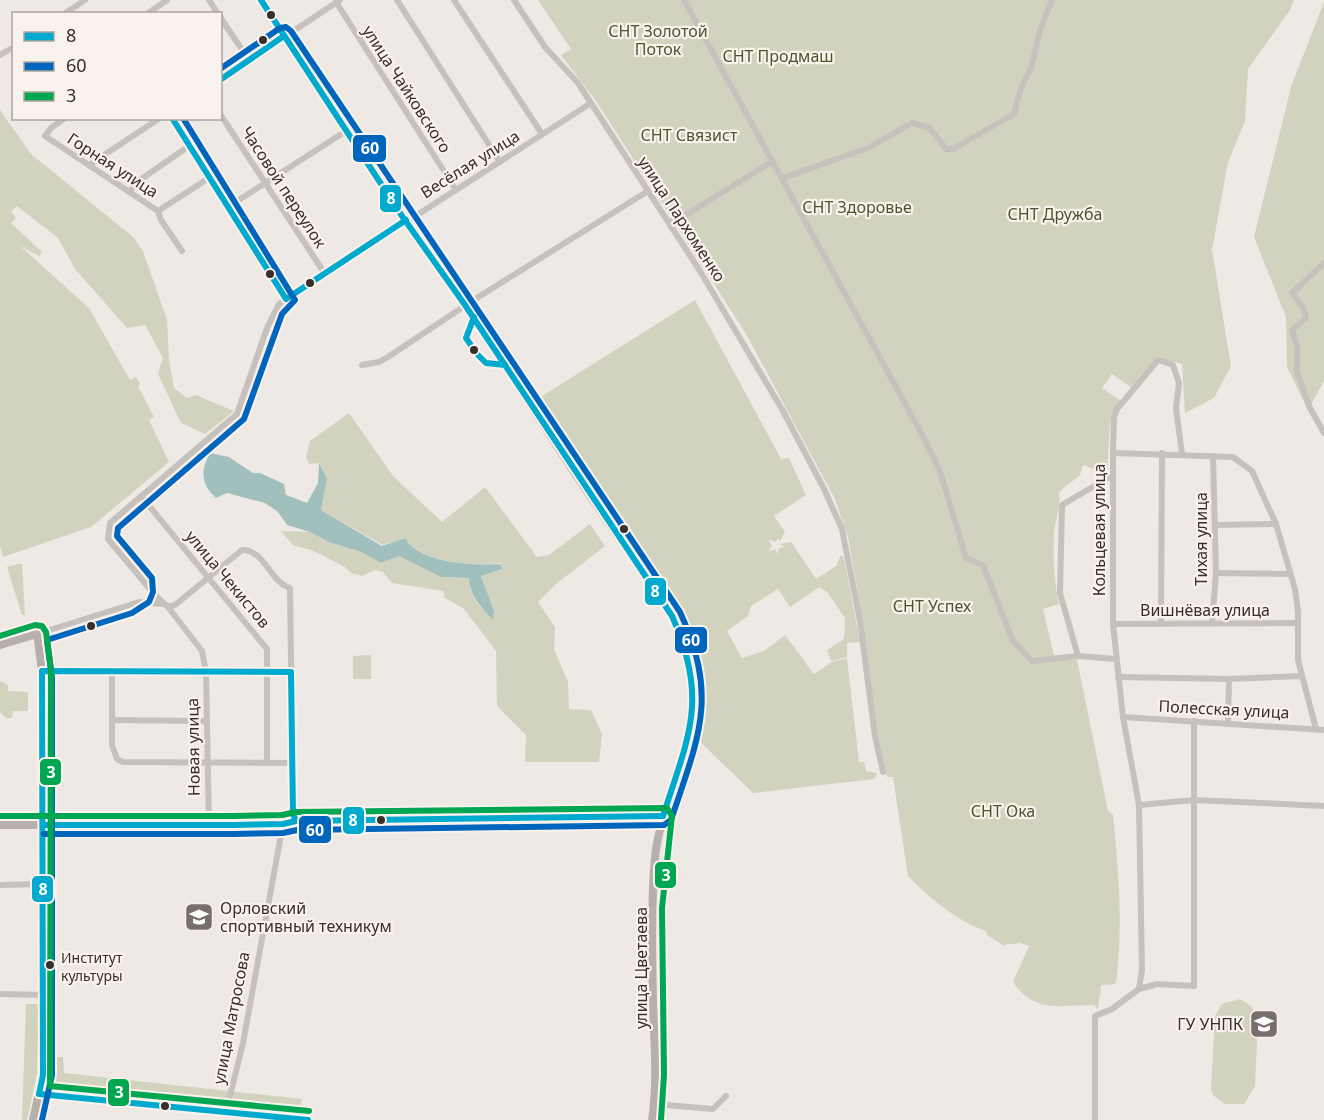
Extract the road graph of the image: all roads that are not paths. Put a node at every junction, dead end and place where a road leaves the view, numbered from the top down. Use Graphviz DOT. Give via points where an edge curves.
graph roads {
  1 [pos="85,0"];
  2 [pos="167,0"];
  3 [pos="261,0"];
  4 [pos="397,0"];
  5 [pos="454,0"];
  6 [pos="514,0"];
  7 [pos="684,0"];
  8 [pos="1052,0"];
  9 [pos="338,1"];
  10 [pos="67,12"];
  11 [pos="150,12"];
  12 [pos="222,20"];
  13 [pos="284,36"];
  14 [pos="249,60"];
  15 [pos="222,79"];
  16 [pos="591,103"];
  17 [pos="222,117"];
  18 [pos="61,120"];
  19 [pos="157,120"];
  20 [pos="173,120"];
  21 [pos="346,131"];
  22 [pos="542,134"];
  23 [pos="189,146"];
  24 [pos="773,161"];
  25 [pos="500,162"];
  26 [pos="89,165"];
  27 [pos="209,178"];
  28 [pos="783,178"];
  29 [pos="265,184"];
  30 [pos="456,189"];
  31 [pos="648,191"];
  32 [pos="129,192"];
  33 [pos="228,207"];
  34 [pos="158,211"];
  35 [pos="406,220"];
  36 [pos="669,222"];
  37 [pos="182,251"];
  38 [pos="1324,263"];
  39 [pos="325,274"];
  40 [pos="286,299"];
  41 [pos="465,305"];
  42 [pos="364,364"];
  43 [pos="1324,434"];
  44 [pos="1113,453"];
  45 [pos="1162,453"];
  46 [pos="1182,454"];
  47 [pos="1213,456"];
  48 [pos="1113,475"];
  49 [pos="141,496"];
  50 [pos="1276,524"];
  51 [pos="1216,525"];
  52 [pos="1216,573"];
  53 [pos="1290,574"];
  54 [pos="209,577"];
  55 [pos="144,582"];
  56 [pos="139,602"];
  57 [pos="166,606"];
  58 [pos="1161,622"];
  59 [pos="1212,622"];
  60 [pos="1298,623"];
  61 [pos="1113,624"];
  62 [pos="37,634"];
  63 [pos="0,645"];
  64 [pos="1078,656"];
  65 [pos="1116,659"];
  66 [pos="42,671"];
  67 [pos="112,671"];
  68 [pos="206,672"];
  69 [pos="266,672"];
  70 [pos="291,672"];
  71 [pos="1302,676"];
  72 [pos="1118,677"];
  73 [pos="1229,679"];
  74 [pos="1123,717"];
  75 [pos="112,720"];
  76 [pos="205,721"];
  77 [pos="1194,721"];
  78 [pos="1228,723"];
  79 [pos="1316,729"];
  80 [pos="1324,730"];
  81 [pos="207,762"];
  82 [pos="267,762"];
  83 [pos="292,763"];
  84 [pos="884,772"];
  85 [pos="1194,800"];
  86 [pos="1139,805"];
  87 [pos="1324,806"];
  88 [pos="663,816"];
  89 [pos="296,821"];
  90 [pos="283,824"];
  91 [pos="0,825"];
  92 [pos="44,825"];
  93 [pos="209,826"];
  94 [pos="44,884"];
  95 [pos="0,885"];
  96 [pos="1139,989"];
  97 [pos="0,994"];
  98 [pos="44,995"];
  99 [pos="39,1094"];
  100 [pos="726,1096"];
  101 [pos="654,1104"];
  102 [pos="226,1112"];
  103 [pos="33,1120"];
  104 [pos="308,1120"];
  105 [pos="652,1120"];
  106 [pos="1095,1120"];
  1 -- 10 [label="street"];
  2 -- 11 [label="street"];
  3 -- 13 [label="main road, улица Цветаева"];
  4 -- 25 [label="street"];
  5 -- 22 [label="street"];
  6 -- 16 [label="street, улица Пархоменко" via="545,47"];
  7 -- 24 [label="street"];
  8 -- 28 [label="street" via="1040,30 1032,68 1014,114 1007,120 953,149 946,149 930,128 912,123 868,148"];
  9 -- 13 [label="street"];
  9 -- 30 [label="street, улица Чайковского"];
  12 -- 14 [label="street"];
  13 -- 14 [label="street"];
  13 -- 21 [label="main road, улица Цветаева"];
  14 -- 15 [label="street"];
  16 -- 22 [label="street, Весёлая улица"];
  16 -- 31 [label="street, улица Пархоменко"];
  17 -- 29 [label="street, Часовой переулок"];
  18 -- 26 [label="street, Горная улица" via="45,136"];
  19 -- 26 [label="street"];
  20 -- 23 [label="street"];
  21 -- 29 [label="street"];
  21 -- 35 [label="main road, улица Цветаева"];
  22 -- 25 [label="street, Весёлая улица"];
  23 -- 27 [label="street"];
  23 -- 32 [label="street" via="137,182"];
  24 -- 28 [label="street"];
  24 -- 36 [label="street"];
  25 -- 30 [label="street, Весёлая улица"];
  26 -- 32 [label="street, Горная улица"];
  27 -- 33 [label="street"];
  27 -- 34 [label="street"];
  28 -- 64 [label="street" via="940,471 966,558 978,561 986,571 1013,641 1032,661"];
  29 -- 33 [label="street"];
  29 -- 39 [label="street, Часовой переулок"];
  30 -- 35 [label="street, Весёлая улица"];
  31 -- 36 [label="street, улица Пархоменко"];
  31 -- 41 [label="street"];
  32 -- 34 [label="street, Горная улица"];
  33 -- 40 [label="street"];
  34 -- 37 [label="street, Горная улица"];
  35 -- 39 [label="street, Весёлая улица"];
  35 -- 41 [label="main road, улица Цветаева"];
  36 -- 84 [label="street, улица Пархоменко" via="741,336 842,529"];
  38 -- 43 [label="street" via="1292,293 1306,318 1292,330 1297,346 1297,372"];
  39 -- 40 [label="street, Весёлая улица"];
  40 -- 49 [label="street, Весёлая улица" via="274,309 239,410"];
  41 -- 42 [label="street" via="379,362"];
  41 -- 88 [label="main road, улица Цветаева" via="683,637 694,679 695,706"];
  44 -- 45 [label="street, Кольцевая улица"];
  44 -- 46 [label="street" via="1117,409 1158,360 1173,365 1179,383 1176,408"];
  44 -- 48 [label="street, Кольцевая улица"];
  45 -- 46 [label="street, Кольцевая улица"];
  45 -- 58 [label="street"];
  46 -- 47 [label="street, Кольцевая улица"];
  47 -- 50 [label="street, Кольцевая улица" via="1233,457 1248,467"];
  47 -- 51 [label="street, Тихая улица"];
  48 -- 61 [label="street, Кольцевая улица"];
  48 -- 64 [label="street" via="1062,505 1060,593"];
  49 -- 54 [label="street, улица Чекистов"];
  49 -- 55 [label="street, Новая улица" via="110,523 108,539"];
  50 -- 51 [label="street"];
  50 -- 53 [label="street, Кольцевая улица"];
  51 -- 52 [label="street, Тихая улица"];
  52 -- 53 [label="street"];
  52 -- 59 [label="street, Тихая улица"];
  53 -- 60 [label="street, Кольцевая улица" via="1297,598"];
  54 -- 57 [label="street"];
  54 -- 69 [label="street, улица Чекистов" via="267,649"];
  54 -- 70 [label="street" via="238,552 246,550 256,554 282,585 290,588"];
  55 -- 56 [label="street" via="145,592"];
  55 -- 57 [label="street, Новая улица"];
  56 -- 57 [label="street"];
  56 -- 62 [label="street"];
  57 -- 68 [label="street, Новая улица" via="202,651"];
  58 -- 59 [label="street, Вишнёвая улица"];
  58 -- 61 [label="street, Вишнёвая улица"];
  59 -- 60 [label="street, Вишнёвая улица"];
  60 -- 71 [label="street, Кольцевая улица"];
  61 -- 65 [label="street, Кольцевая улица"];
  62 -- 63 [label="main road"];
  62 -- 66 [label="main road"];
  64 -- 65 [label="street"];
  65 -- 72 [label="street, Кольцевая улица"];
  66 -- 67 [label="street"];
  66 -- 92 [label="main road"];
  67 -- 68 [label="street"];
  67 -- 75 [label="street"];
  68 -- 69 [label="street"];
  68 -- 76 [label="street, Новая улица"];
  69 -- 70 [label="street"];
  69 -- 82 [label="street, улица Чекистов"];
  70 -- 83 [label="street"];
  71 -- 73 [label="street"];
  71 -- 79 [label="street, Кольцевая улица"];
  72 -- 73 [label="street"];
  72 -- 74 [label="street, Кольцевая улица"];
  73 -- 78 [label="street"];
  74 -- 77 [label="street, Полесская улица"];
  74 -- 86 [label="street, Кольцевая улица"];
  75 -- 76 [label="street"];
  75 -- 81 [label="street" via="113,750 123,762"];
  76 -- 81 [label="street, Новая улица"];
  77 -- 78 [label="street, Полесская улица"];
  77 -- 85 [label="street"];
  78 -- 79 [label="street, Полесская улица"];
  79 -- 80 [label="street, Полесская улица"];
  81 -- 82 [label="street"];
  81 -- 93 [label="street, Новая улица"];
  82 -- 83 [label="street"];
  83 -- 89 [label="street"];
  85 -- 86 [label="street"];
  85 -- 87 [label="street"];
  85 -- 96 [label="street" via="1194,986 1157,984"];
  86 -- 96 [label="street, Кольцевая улица"];
  88 -- 89 [label="street"];
  88 -- 101 [label="main road, улица Цветаева" via="655,868"];
  89 -- 90 [label="street"];
  90 -- 93 [label="street"];
  90 -- 102 [label="street, улица Матросова" via="243,1043"];
  91 -- 92 [label="main road"];
  92 -- 93 [label="street"];
  92 -- 94 [label="main road"];
  94 -- 95 [label="street"];
  94 -- 98 [label="main road"];
  96 -- 106 [label="street" via="1095,1016"];
  97 -- 98 [label="street"];
  98 -- 99 [label="main road" via="44,1076"];
  99 -- 102 [label="main road"];
  99 -- 103 [label="main road"];
  100 -- 101 [label="street" via="713,1109"];
  101 -- 105 [label="main road, улица Цветаева"];
  102 -- 104 [label="main road"];
}
